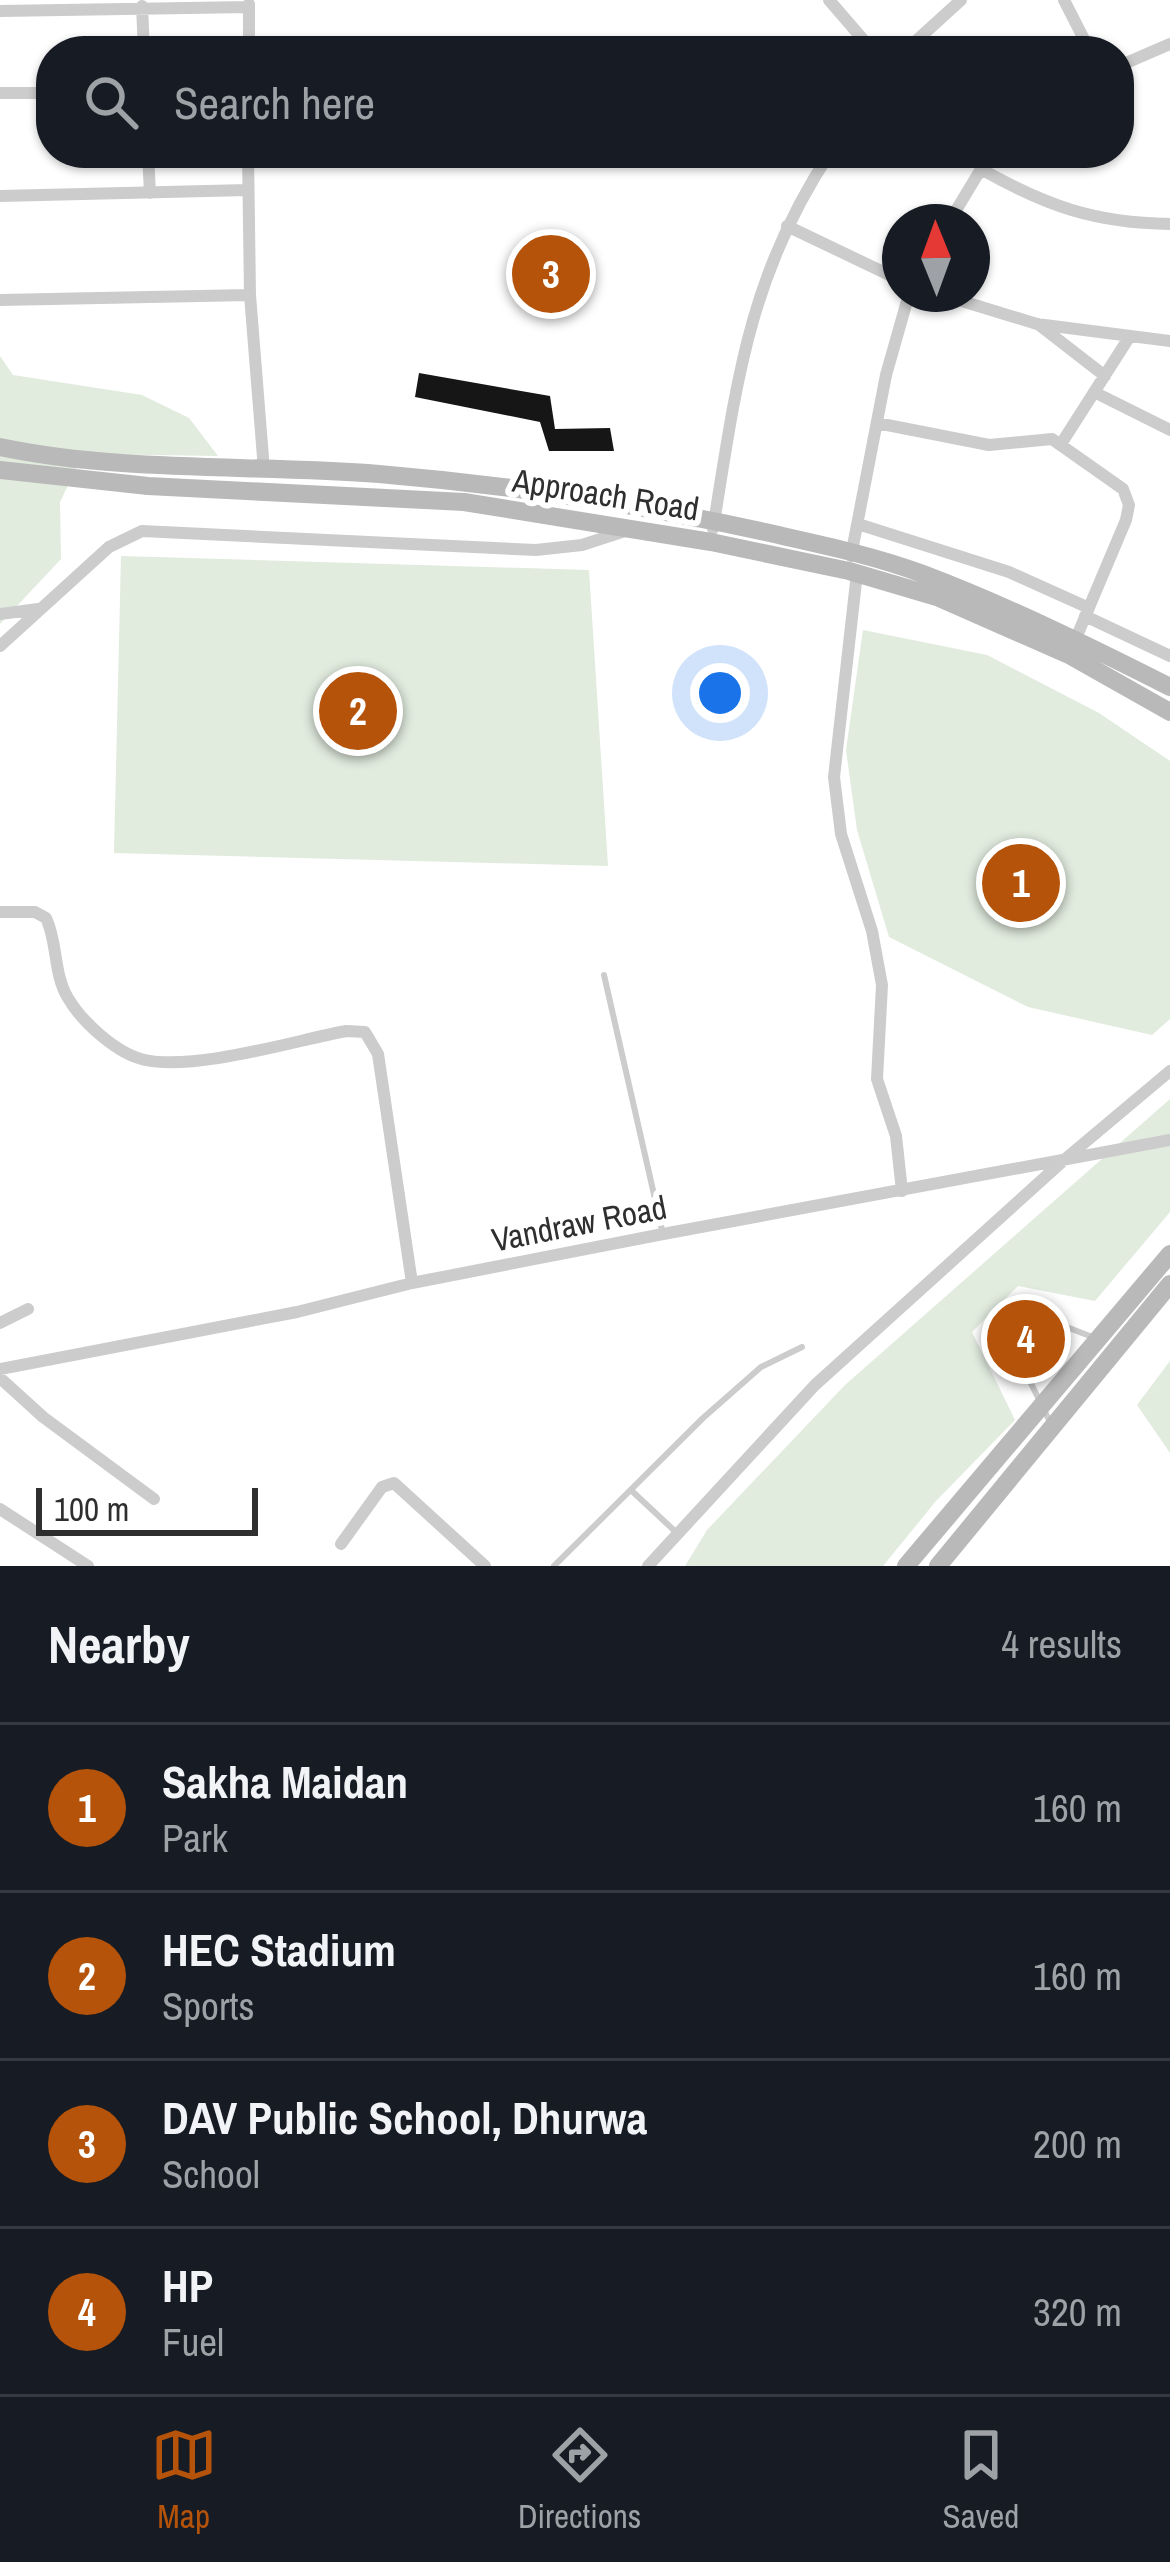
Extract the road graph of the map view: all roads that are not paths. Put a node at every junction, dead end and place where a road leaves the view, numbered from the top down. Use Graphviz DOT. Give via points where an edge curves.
graph roads {
  1 [pos="829,0"];
  2 [pos="961,0"];
  3 [pos="1064,0"];
  4 [pos="249,4"];
  5 [pos="142,7"];
  6 [pos="0,11"];
  7 [pos="143,36"];
  8 [pos="249,36"];
  9 [pos="860,36"];
  10 [pos="921,36"];
  11 [pos="1082,36"];
  12 [pos="1170,44"];
  13 [pos="1134,60"];
  14 [pos="36,93"];
  15 [pos="0,94"];
  16 [pos="149,168"];
  17 [pos="248,168"];
  18 [pos="821,168"];
  19 [pos="981,169"];
  20 [pos="248,190"];
  21 [pos="150,193"];
  22 [pos="0,196"];
  23 [pos="961,204"];
  24 [pos="1170,224"];
  25 [pos="788,226"];
  26 [pos="882,271"];
  27 [pos="250,295"];
  28 [pos="0,300"];
  29 [pos="990,310"];
  30 [pos="905,312"];
  31 [pos="1037,324"];
  32 [pos="1130,336"];
  33 [pos="1170,341"];
  34 [pos="1105,376"];
  35 [pos="1094,392"];
  36 [pos="877,423"];
  37 [pos="1170,430"];
  38 [pos="1061,444"];
  39 [pos="0,447"];
  40 [pos="0,470"];
  41 [pos="264,470"];
  42 [pos="715,521"];
  43 [pos="857,524"];
  44 [pos="632,529"];
  45 [pos="711,542"];
  46 [pos="853,565"];
  47 [pos="39,609"];
  48 [pos="1087,612"];
  49 [pos="0,614"];
  50 [pos="0,646"];
  51 [pos="1072,647"];
  52 [pos="1170,656"];
  53 [pos="1169,700"];
  54 [pos="0,912"];
  55 [pos="604,975"];
  56 [pos="1170,1071"];
  57 [pos="1170,1140"];
  58 [pos="1064,1160"];
  59 [pos="902,1191"];
  60 [pos="663,1234"];
  61 [pos="1170,1254"];
  62 [pos="412,1283"];
  63 [pos="1170,1283"];
  64 [pos="28,1309"];
  65 [pos="0,1323"];
  66 [pos="1099,1339"];
  67 [pos="802,1347"];
  68 [pos="0,1369"];
  69 [pos="0,1378"];
  70 [pos="1041,1406"];
  71 [pos="1052,1426"];
  72 [pos="633,1492"];
  73 [pos="154,1499"];
  74 [pos="0,1509"];
  75 [pos="678,1534"];
  76 [pos="341,1544"];
  77 [pos="88,1566"];
  78 [pos="484,1566"];
  79 [pos="554,1566"];
  80 [pos="648,1566"];
  81 [pos="906,1566"];
  82 [pos="938,1566"];
  1 -- 9 [label="street"];
  2 -- 10 [label="street"];
  3 -- 11 [label="street"];
  4 -- 5 [label="street"];
  4 -- 8 [label="street"];
  5 -- 6 [label="street"];
  5 -- 7 [label="street"];
  12 -- 13 [label="street"];
  14 -- 15 [label="street"];
  16 -- 21 [label="street"];
  17 -- 20 [label="street"];
  18 -- 25 [label="street"];
  19 -- 23 [label="street"];
  19 -- 24 [label="street" via="1067,212"];
  20 -- 21 [label="street"];
  20 -- 27 [label="street"];
  21 -- 22 [label="street"];
  25 -- 26 [label="street"];
  25 -- 42 [label="street" via="742,353"];
  27 -- 28 [label="street"];
  27 -- 41 [label="street"];
  29 -- 31 [label="street"];
  30 -- 36 [label="street"];
  31 -- 32 [label="street"];
  31 -- 34 [label="street"];
  32 -- 33 [label="street"];
  32 -- 34 [label="street"];
  34 -- 35 [label="street"];
  35 -- 37 [label="street"];
  35 -- 38 [label="street"];
  36 -- 38 [label="street" via="989,445 1044,438"];
  36 -- 43 [label="street"];
  38 -- 48 [label="street" via="1118,485 1129,505"];
  39 -- 41 [label="street, Approach Road" via="92,463"];
  40 -- 44 [label="street, Approach Road" via="130,485 464,502"];
  41 -- 42 [label="street, Approach Road" via="481,484"];
  42 -- 45 [label="street"];
  42 -- 46 [label="street, Approach Road"];
  43 -- 46 [label="street"];
  43 -- 48 [label="street" via="1010,572"];
  44 -- 45 [label="street, Approach Road"];
  44 -- 47 [label="street" via="536,550 142,531 109,548"];
  45 -- 46 [label="street, Approach Road"];
  46 -- 51 [label="street, Approach Road"];
  46 -- 59 [label="street" via="836,800 882,986 878,1079"];
  47 -- 49 [label="street"];
  47 -- 50 [label="street"];
  48 -- 51 [label="street"];
  48 -- 52 [label="street"];
  51 -- 53 [label="street, Approach Road"];
  54 -- 62 [label="street" via="46,918 69,1000 133,1057 200,1060 365,1032 378,1054"];
  55 -- 60 [label="lane"];
  56 -- 58 [label="street"];
  57 -- 58 [label="street, Vandraw Road"];
  58 -- 59 [label="street, Vandraw Road"];
  58 -- 75 [label="street" via="815,1385"];
  59 -- 60 [label="street, Vandraw Road"];
  60 -- 62 [label="street, Vandraw Road"];
  61 -- 66 [label="street"];
  62 -- 68 [label="street, Vandraw Road"];
  63 -- 71 [label="street"];
  64 -- 65 [label="street"];
  66 -- 70 [label="street"];
  66 -- 70 [label="lane" via="1051,1321 1019,1359"];
  67 -- 72 [label="lane" via="761,1366"];
  69 -- 73 [label="street"];
  70 -- 71 [label="lane"];
  70 -- 81 [label="street"];
  71 -- 82 [label="street"];
  72 -- 75 [label="lane"];
  72 -- 79 [label="lane"];
  74 -- 77 [label="street"];
  75 -- 80 [label="street"];
  76 -- 78 [label="street" via="382,1487 394,1483"];
}
